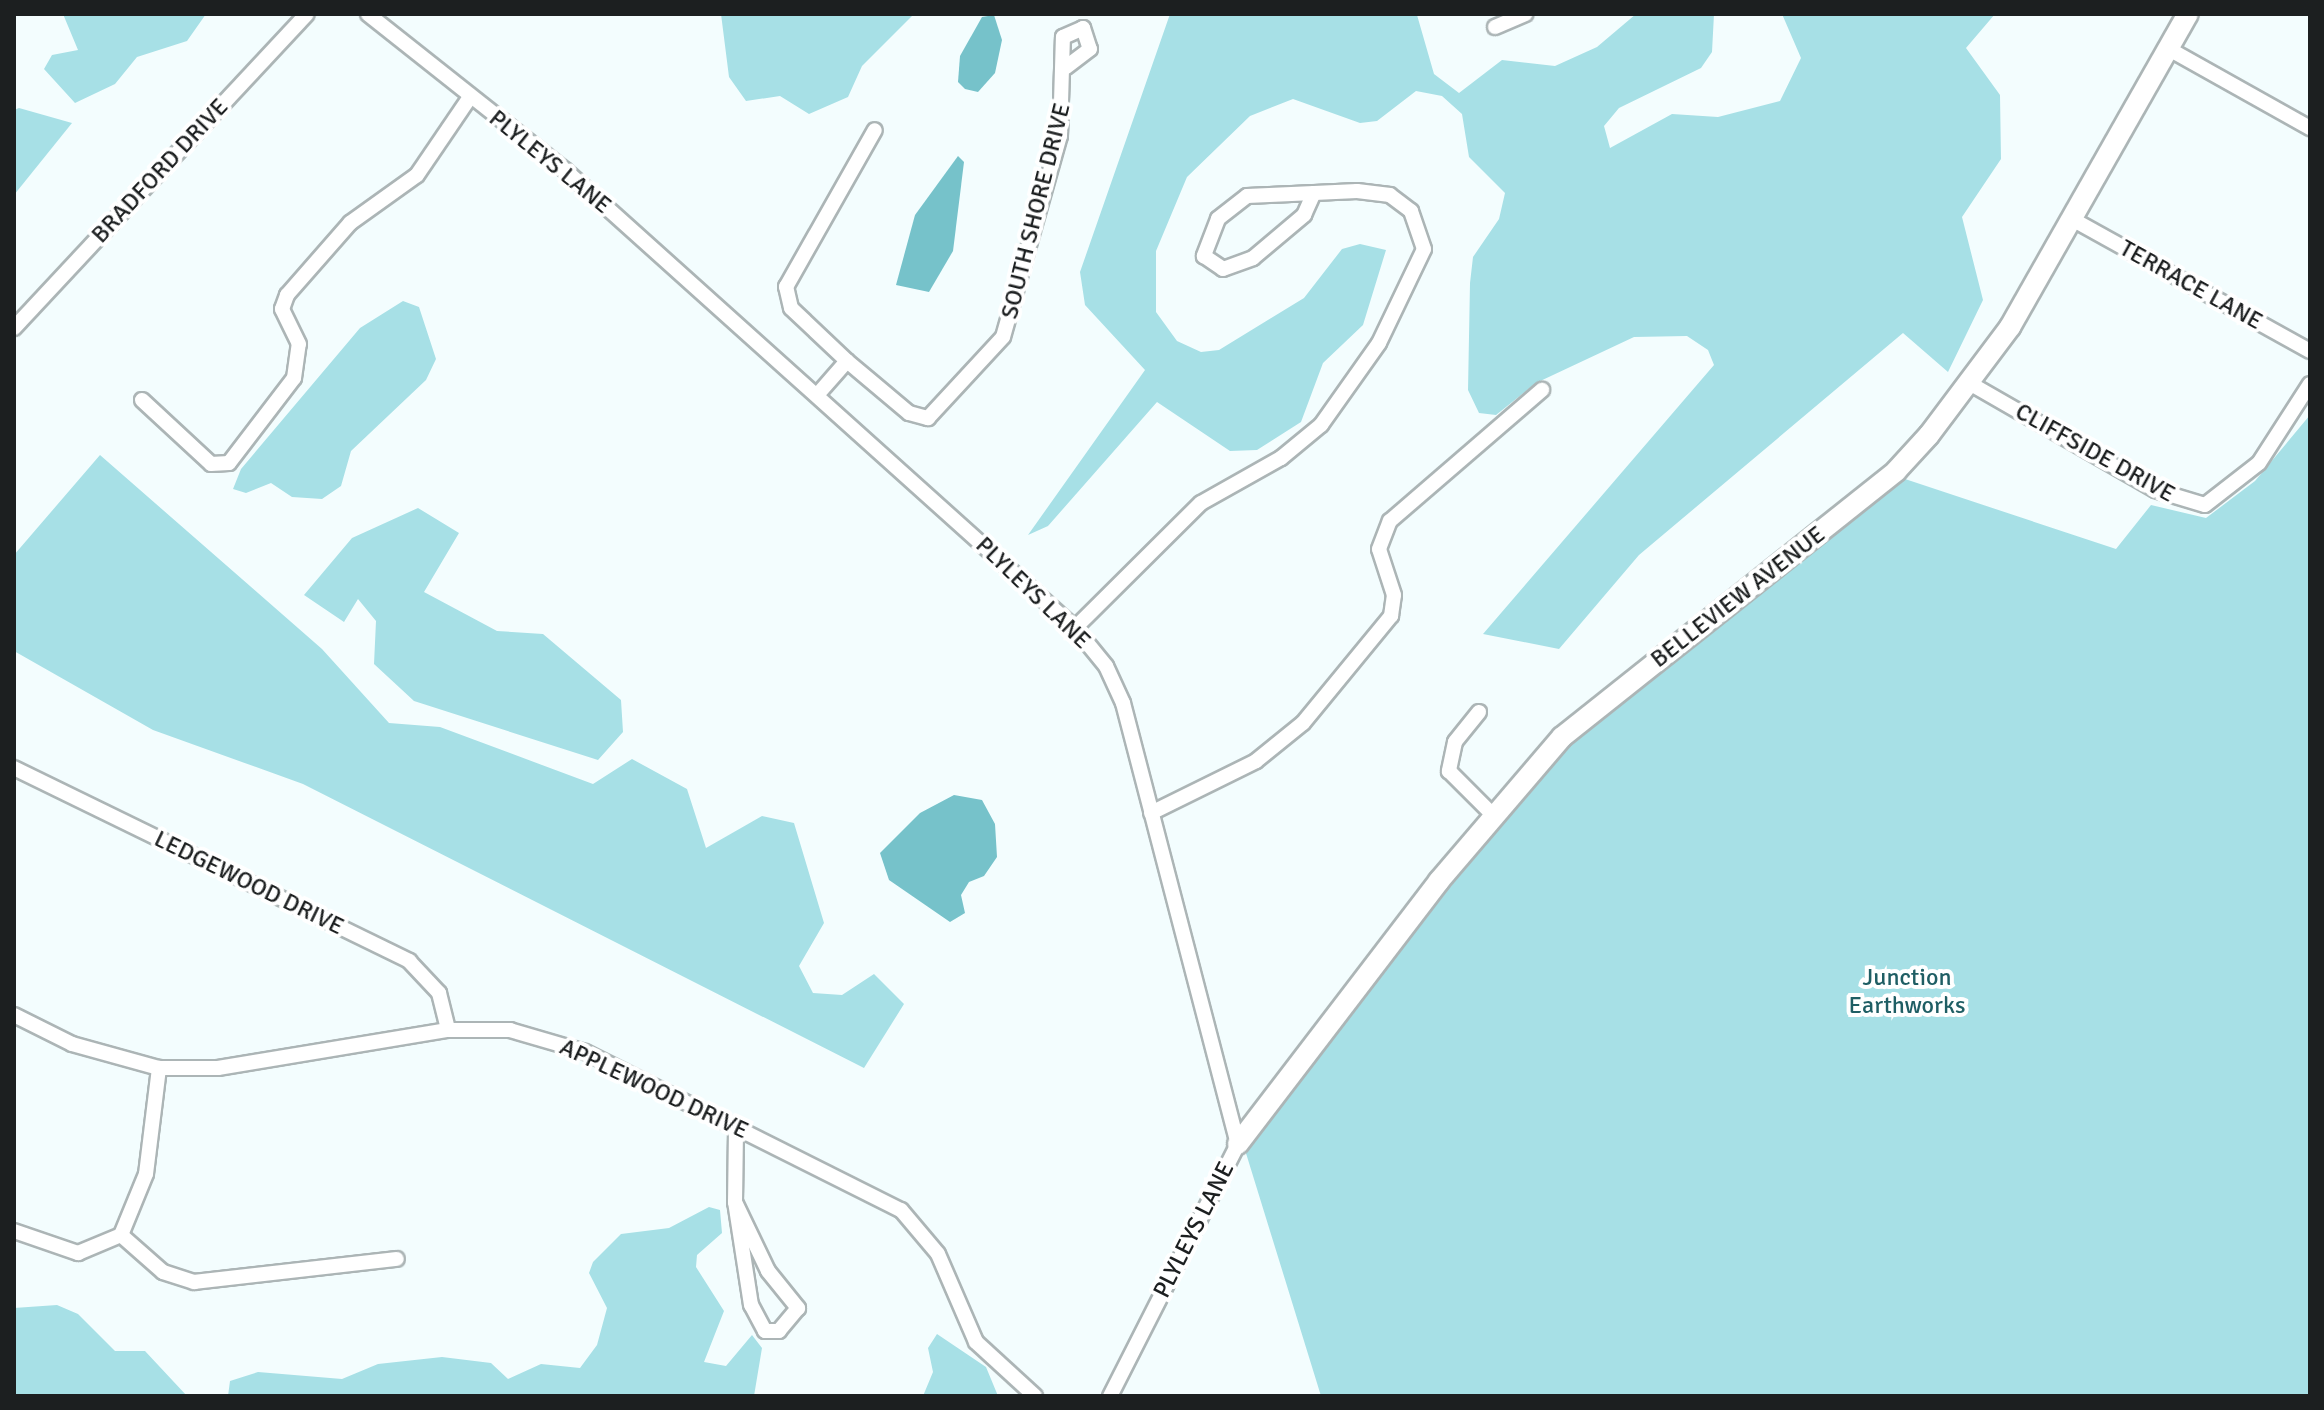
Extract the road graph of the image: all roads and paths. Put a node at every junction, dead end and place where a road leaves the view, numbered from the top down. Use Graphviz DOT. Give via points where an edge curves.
graph roads {
  1 [pos="307,14"];
  2 [pos="368,14"];
  3 [pos="1525,14"];
  4 [pos="2188,14"];
  5 [pos="1495,27"];
  6 [pos="2169,49"];
  7 [pos="1066,67"];
  8 [pos="470,97"];
  9 [pos="2310,128"];
  10 [pos="875,130"];
  11 [pos="1314,193"];
  12 [pos="2072,219"];
  13 [pos="14,328"];
  14 [pos="2310,351"];
  15 [pos="847,361"];
  16 [pos="1971,384"];
  17 [pos="2310,384"];
  18 [pos="1542,390"];
  19 [pos="818,394"];
  20 [pos="142,400"];
  21 [pos="1075,628"];
  22 [pos="1479,712"];
  23 [pos="14,768"];
  24 [pos="1151,813"];
  25 [pos="1492,814"];
  26 [pos="14,1015"];
  27 [pos="448,1030"];
  28 [pos="159,1068"];
  29 [pos="736,1127"];
  30 [pos="1238,1144"];
  31 [pos="735,1202"];
  32 [pos="14,1231"];
  33 [pos="121,1235"];
  34 [pos="397,1259"];
  35 [pos="1035,1396"];
  36 [pos="1110,1396"];
  1 -- 13 [label="street, BRADFORD DRIVE"];
  2 -- 8 [label="street, PLYLEYS LANE"];
  3 -- 5 [label="street"];
  4 -- 6 [label="street, BELLEVIEW AVENUE"];
  6 -- 9 [label="street"];
  6 -- 12 [label="street, BELLEVIEW AVENUE"];
  7 -- 15 [label="street, SOUTH SHORE DRIVE" via="1060,136 1003,337 928,418 909,413"];
  8 -- 19 [label="street, PLYLEYS LANE" via="565,170"];
  8 -- 20 [label="street" via="417,175 350,223 287,295 282,309 299,344 294,378 229,463 211,464"];
  10 -- 15 [label="street" via="786,287 791,308"];
  11 -- 11 [label="street" via="1247,196 1230,206 1204,256 1223,269 1253,258 1304,215"];
  11 -- 21 [label="street" via="1390,195 1421,229 1420,260 1379,343 1321,425 1281,458 1201,503"];
  12 -- 14 [label="street, TERRACE LANE"];
  12 -- 16 [label="street, BELLEVIEW AVENUE"];
  15 -- 19 [label="street"];
  16 -- 17 [label="street, CLIFFSIDE DRIVE" via="2155,490 2205,505 2259,463"];
  16 -- 25 [label="street, BELLEVIEW AVENUE" via="1896,471 1562,737"];
  18 -- 24 [label="street" via="1390,521 1379,549 1394,595 1391,616 1303,723 1256,761"];
  19 -- 21 [label="street, PLYLEYS LANE"];
  21 -- 24 [label="street, PLYLEYS LANE" via="1123,703"];
  22 -- 25 [label="street" via="1455,742 1449,771"];
  23 -- 27 [label="street, LEDGEWOOD DRIVE" via="409,961 439,993"];
  24 -- 30 [label="street, PLYLEYS LANE"];
  25 -- 30 [label="street, BELLEVIEW AVENUE"];
  26 -- 28 [label="street, APPLEWOOD DRIVE" via="72,1044"];
  27 -- 28 [label="street, APPLEWOOD DRIVE" via="231,1067"];
  27 -- 29 [label="street, APPLEWOOD DRIVE" via="510,1030 585,1052"];
  28 -- 33 [label="street" via="146,1174"];
  29 -- 31 [label="street"];
  29 -- 35 [label="street, APPLEWOOD DRIVE" via="901,1210 938,1254 976,1342"];
  30 -- 36 [label="street, PLYLEYS LANE"];
  31 -- 31 [label="street" via="751,1305 765,1331 779,1331 798,1308 768,1271"];
  32 -- 33 [label="street" via="78,1253"];
  33 -- 34 [label="street" via="163,1272 194,1282"];
}
